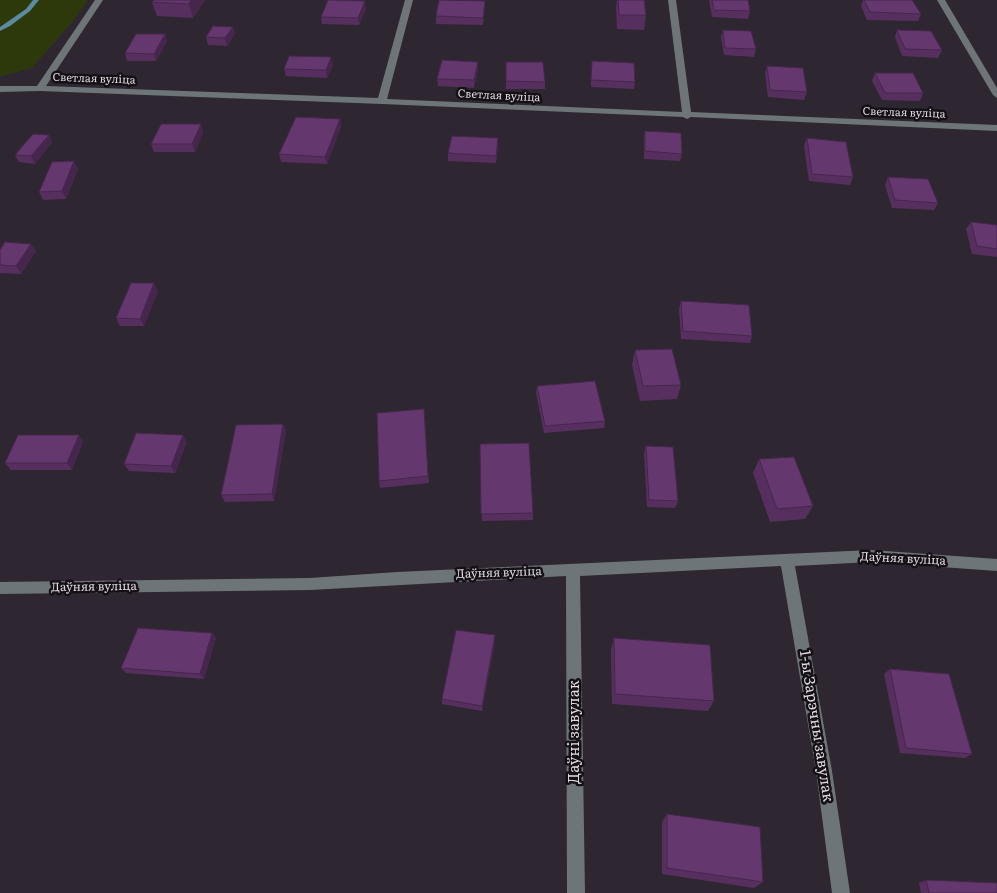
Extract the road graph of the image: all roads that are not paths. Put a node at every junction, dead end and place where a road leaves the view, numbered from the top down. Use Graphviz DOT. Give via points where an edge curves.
graph roads {
  1 [pos="99,0"];
  2 [pos="409,0"];
  3 [pos="672,0"];
  4 [pos="941,0"];
  5 [pos="40,88"];
  6 [pos="0,89"];
  7 [pos="997,95"];
  8 [pos="382,101"];
  9 [pos="687,116"];
  10 [pos="997,128"];
  11 [pos="787,560"];
  12 [pos="997,565"];
  13 [pos="573,570"];
  14 [pos="0,588"];
  15 [pos="576,893"];
  16 [pos="841,893"];
  1 -- 5 [label="street"];
  2 -- 8 [label="street"];
  3 -- 9 [label="street"];
  4 -- 7 [label="street"];
  5 -- 6 [label="street, Светлая вуліца"];
  5 -- 8 [label="street, Светлая вуліца"];
  8 -- 9 [label="street, Светлая вуліца"];
  9 -- 10 [label="street, Светлая вуліца"];
  11 -- 12 [label="street, Даўняя вуліца" via="871,556"];
  11 -- 13 [label="street, Даўняя вуліца"];
  11 -- 16 [label="street, 1-ы Зарэчны завулак"];
  13 -- 14 [label="street, Даўняя вуліца" via="310,584"];
  13 -- 15 [label="street, Даўні завулак"];
}
